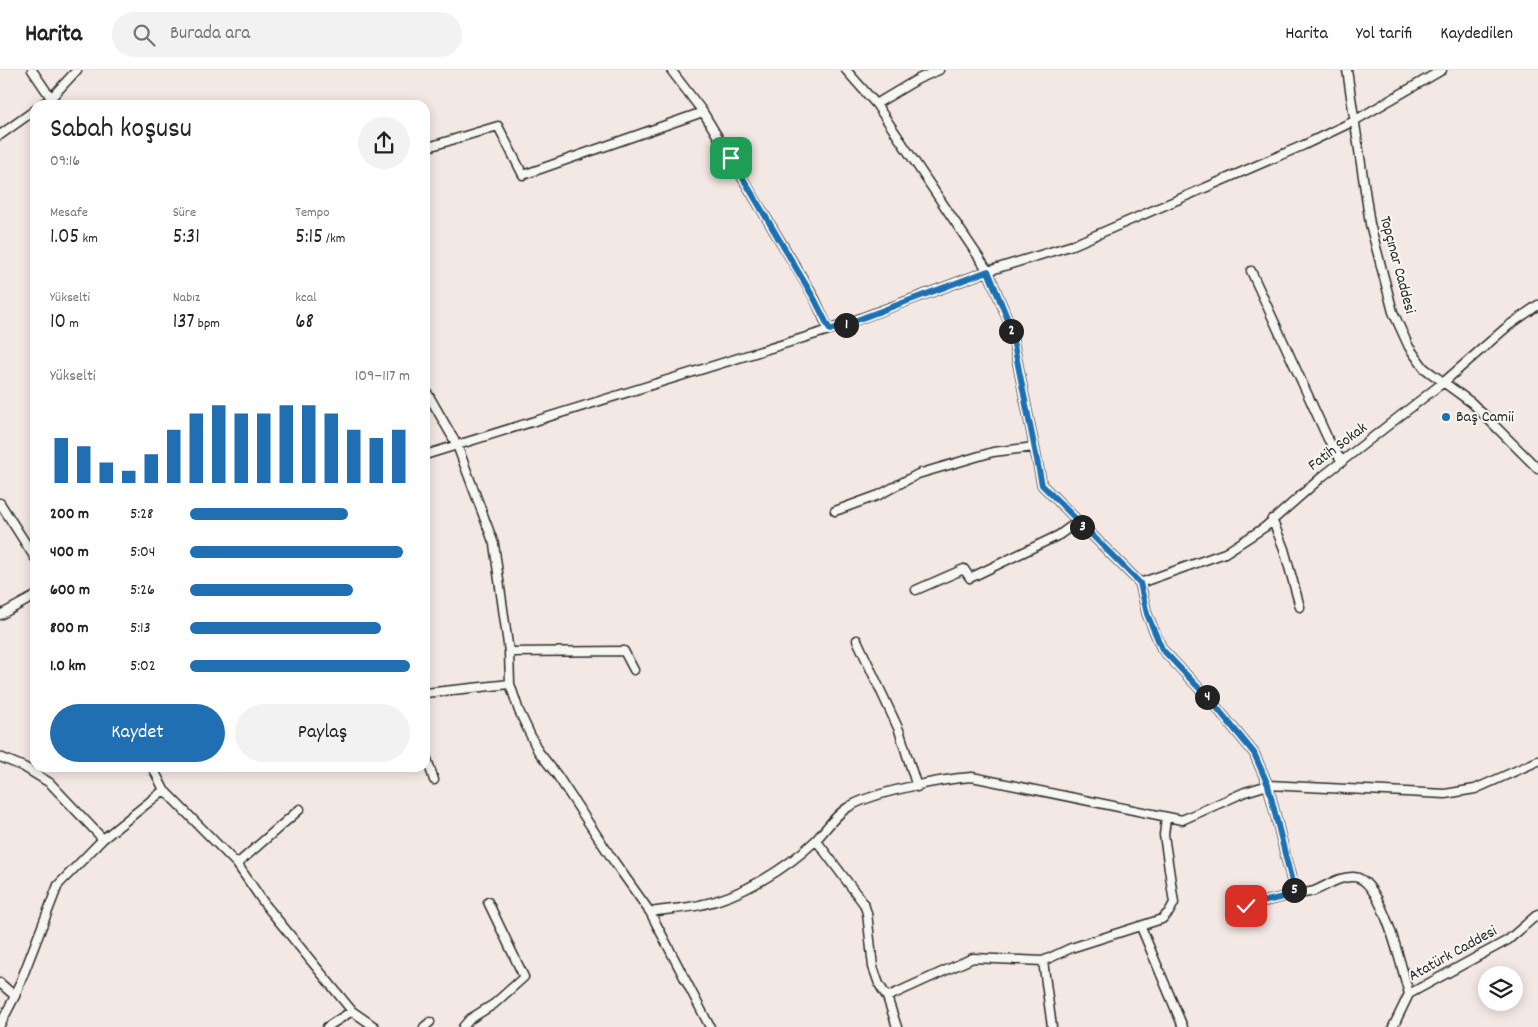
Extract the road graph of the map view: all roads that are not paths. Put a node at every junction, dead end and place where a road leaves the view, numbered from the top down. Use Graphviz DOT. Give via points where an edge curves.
graph roads {
  1 [pos="32,70"];
  2 [pos="77,70"];
  3 [pos="671,70"];
  4 [pos="846,70"];
  5 [pos="939,70"];
  6 [pos="1347,70"];
  7 [pos="1442,70"];
  8 [pos="51,98"];
  9 [pos="48,100"];
  10 [pos="876,104"];
  11 [pos="703,112"];
  12 [pos="30,114"];
  13 [pos="1354,121"];
  14 [pos="0,135"];
  15 [pos="430,146"];
  16 [pos="988,271"];
  17 [pos="1251,271"];
  18 [pos="1538,305"];
  19 [pos="830,330"];
  20 [pos="1445,382"];
  21 [pos="430,397"];
  22 [pos="458,445"];
  23 [pos="1034,447"];
  24 [pos="430,453"];
  25 [pos="1342,462"];
  26 [pos="1538,469"];
  27 [pos="0,502"];
  28 [pos="835,511"];
  29 [pos="1272,519"];
  30 [pos="1077,522"];
  31 [pos="30,550"];
  32 [pos="1140,583"];
  33 [pos="916,590"];
  34 [pos="30,599"];
  35 [pos="1300,607"];
  36 [pos="0,615"];
  37 [pos="857,640"];
  38 [pos="509,652"];
  39 [pos="634,670"];
  40 [pos="510,684"];
  41 [pos="430,692"];
  42 [pos="0,757"];
  43 [pos="1538,761"];
  44 [pos="430,768"];
  45 [pos="30,771"];
  46 [pos="32,772"];
  47 [pos="156,772"];
  48 [pos="434,780"];
  49 [pos="1268,785"];
  50 [pos="916,786"];
  51 [pos="164,790"];
  52 [pos="300,809"];
  53 [pos="1166,818"];
  54 [pos="103,839"];
  55 [pos="816,840"];
  56 [pos="237,864"];
  57 [pos="1295,894"];
  58 [pos="488,902"];
  59 [pos="1246,906"];
  60 [pos="650,912"];
  61 [pos="1538,914"];
  62 [pos="1141,927"];
  63 [pos="1042,961"];
  64 [pos="0,983"];
  65 [pos="1409,994"];
  66 [pos="16,996"];
  67 [pos="887,996"];
  68 [pos="352,1010"];
  69 [pos="0,1025"];
  70 [pos="327,1027"];
  71 [pos="375,1027"];
  72 [pos="463,1027"];
  73 [pos="710,1027"];
  74 [pos="897,1027"];
  75 [pos="1052,1027"];
  76 [pos="1183,1027"];
  77 [pos="1392,1027"];
  1 -- 8 [label="street"];
  2 -- 8 [label="street"];
  3 -- 11 [label="street"];
  4 -- 10 [label="street"];
  5 -- 10 [label="street"];
  6 -- 13 [label="street, Topçınar Caddesi"];
  7 -- 13 [label="street"];
  8 -- 9 [label="street"];
  10 -- 16 [label="street"];
  11 -- 15 [label="street" via="523,175 498,126"];
  11 -- 19 [label="street"];
  12 -- 14 [label="street"];
  13 -- 16 [label="street" via="1204,190 1073,244"];
  13 -- 20 [label="street, Topçınar Caddesi" via="1370,224 1393,312 1408,347 1424,368"];
  16 -- 19 [label="street"];
  16 -- 23 [label="street" via="1010,325"];
  17 -- 25 [label="street" via="1328,439"];
  18 -- 20 [label="street, Fatih Sokak" via="1508,326"];
  19 -- 22 [label="street"];
  20 -- 25 [label="street, Fatih Sokak"];
  20 -- 26 [label="street, Topçınar Caddesi" via="1472,403"];
  21 -- 22 [label="street"];
  22 -- 24 [label="street"];
  22 -- 38 [label="street" via="494,544"];
  23 -- 28 [label="street" via="994,452 918,474 879,495"];
  23 -- 30 [label="street" via="1042,485"];
  25 -- 29 [label="street, Fatih Sokak"];
  27 -- 31 [label="street"];
  29 -- 32 [label="street, Fatih Sokak" via="1225,552"];
  29 -- 35 [label="street"];
  30 -- 32 [label="street"];
  30 -- 33 [label="street" via="1060,535 970,578 964,568"];
  32 -- 49 [label="street" via="1147,614 1162,649 1254,753"];
  34 -- 36 [label="street"];
  37 -- 50 [label="street" via="899,730"];
  38 -- 39 [label="street" via="624,651"];
  38 -- 40 [label="street"];
  40 -- 41 [label="street"];
  40 -- 60 [label="street" via="538,751"];
  42 -- 45 [label="street"];
  43 -- 49 [label="street" via="1475,789 1445,794"];
  44 -- 48 [label="street"];
  46 -- 54 [label="street" via="50,783"];
  47 -- 51 [label="street"];
  49 -- 53 [label="street" via="1182,820"];
  49 -- 57 [label="street"];
  50 -- 53 [label="street" via="972,777"];
  50 -- 55 [label="street" via="869,797 847,807"];
  51 -- 54 [label="street"];
  51 -- 56 [label="street"];
  52 -- 56 [label="street"];
  53 -- 62 [label="street" via="1164,835 1174,902 1162,919"];
  54 -- 66 [label="street" via="58,885"];
  55 -- 60 [label="street" via="768,876 741,891 700,905"];
  55 -- 67 [label="street" via="864,904 868,913 872,967"];
  56 -- 68 [label="street" via="264,903"];
  57 -- 59 [label="street"];
  57 -- 65 [label="street" via="1312,892 1342,878 1355,876 1368,884 1384,911"];
  58 -- 72 [label="street" via="524,977"];
  60 -- 73 [label="street"];
  61 -- 65 [label="street, Atatürk Caddesi" via="1508,940"];
  62 -- 63 [label="street" via="1071,948"];
  62 -- 76 [label="street"];
  63 -- 67 [label="street" via="973,958"];
  63 -- 75 [label="street"];
  64 -- 66 [label="street"];
  65 -- 77 [label="street, Atatürk Caddesi"];
  66 -- 69 [label="street"];
  67 -- 74 [label="street"];
  68 -- 70 [label="street"];
  68 -- 71 [label="street"];
}
